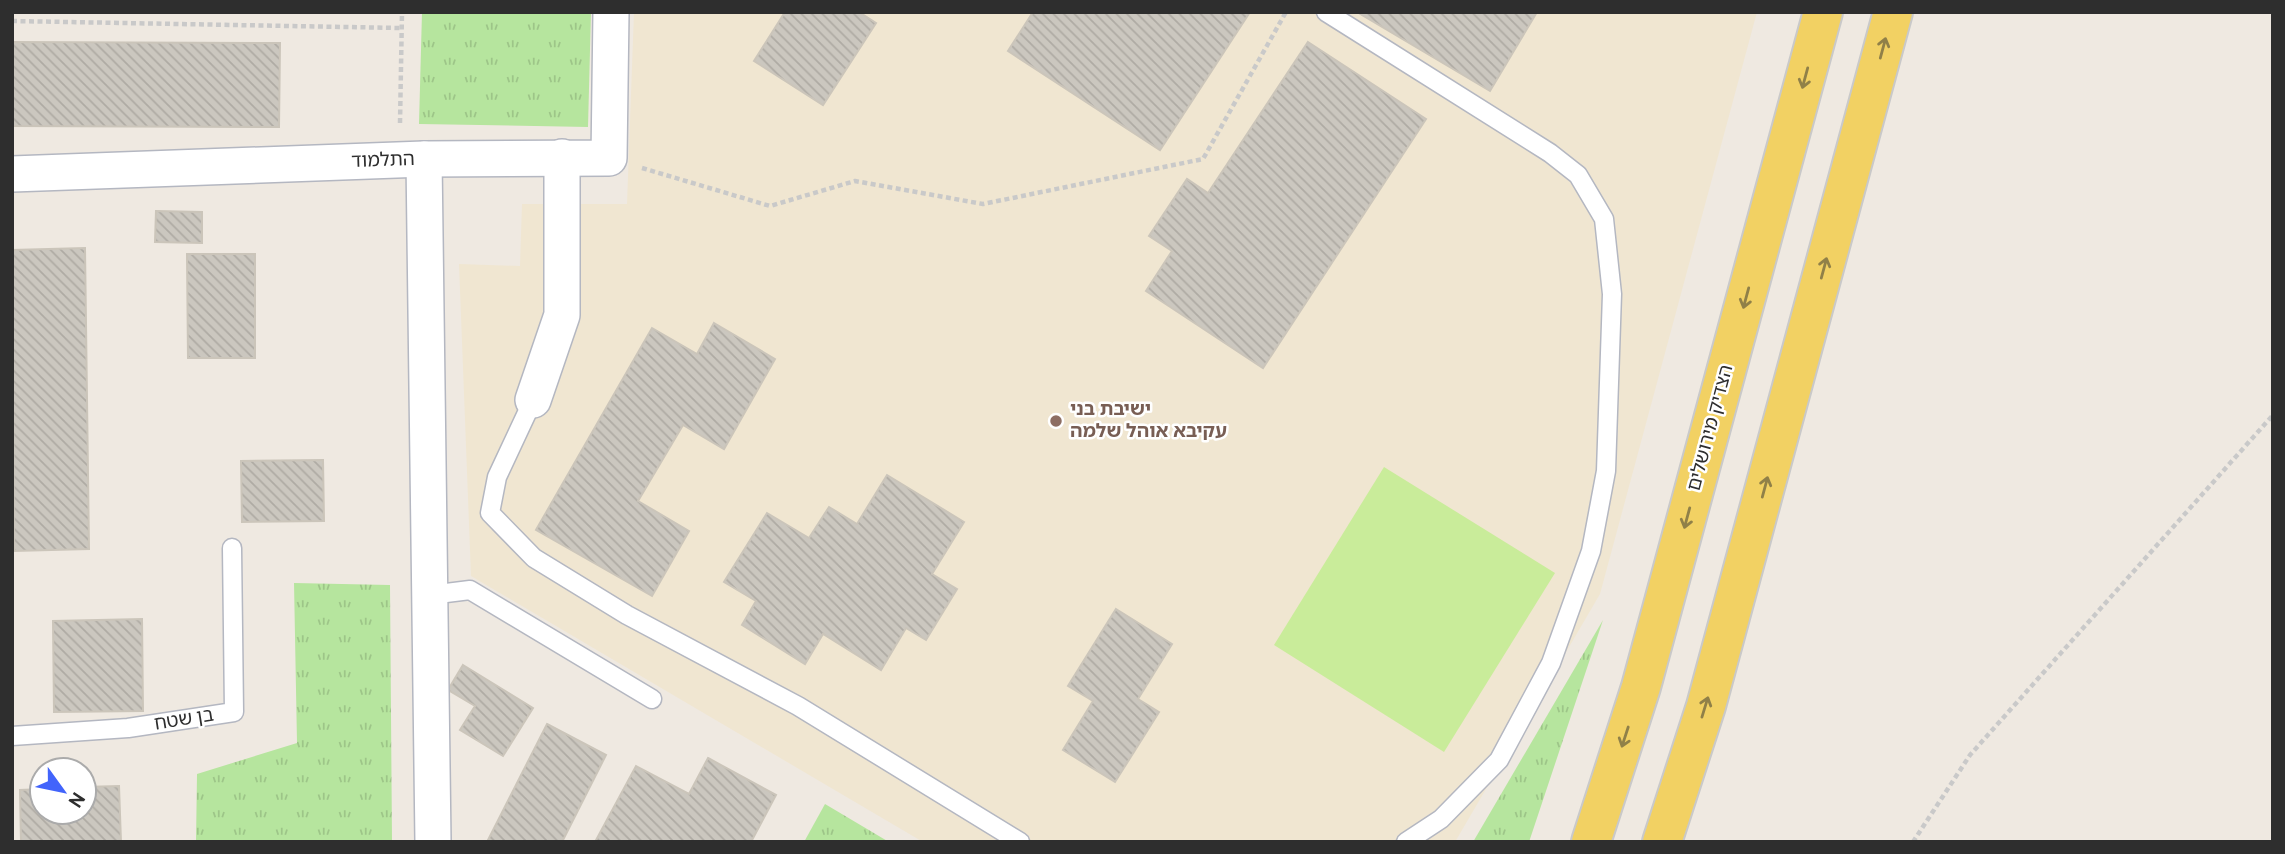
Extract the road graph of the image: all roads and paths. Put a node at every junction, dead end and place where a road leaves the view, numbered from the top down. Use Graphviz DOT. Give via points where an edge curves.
graph roads {
  1 [pos="75,12"];
  2 [pos="402,12"];
  3 [pos="611,12"];
  4 [pos="1286,12"];
  5 [pos="1326,12"];
  6 [pos="1823,12"];
  7 [pos="1893,12"];
  8 [pos="12,21"];
  9 [pos="75,22"];
  10 [pos="401,28"];
  11 [pos="562,157"];
  12 [pos="609,158"];
  13 [pos="412,160"];
  14 [pos="12,174"];
  15 [pos="533,400"];
  16 [pos="2273,415"];
  17 [pos="232,548"];
  18 [pos="430,595"];
  19 [pos="652,699"];
  20 [pos="12,736"];
  21 [pos="433,842"];
  22 [pos="1020,842"];
  23 [pos="1406,842"];
  24 [pos="1591,842"];
  25 [pos="1662,842"];
  26 [pos="1913,842"];
  1 -- 9 [label="path"];
  2 -- 10 [label="path"];
  3 -- 12 [label="street"];
  4 -- 12 [label="path" via="1203,159 984,204 855,181 770,206"];
  5 -- 23 [label="lane" via="1578,175 1604,219 1612,294 1606,471 1591,551 1551,663 1499,760 1441,819"];
  6 -- 24 [label="main road, הצדיק מירושלים, one-way" via="1641,687"];
  25 -- 7 [label="main road, one-way" via="1706,706"];
  8 -- 9 [label="path"];
  9 -- 10 [label="path"];
  10 -- 13 [label="path"];
  11 -- 12 [label="street, התלמוד"];
  11 -- 13 [label="street, התלמוד"];
  11 -- 15 [label="street" via="562,315"];
  13 -- 14 [label="street, התלמוד"];
  13 -- 18 [label="street"];
  15 -- 22 [label="lane" via="497,477 490,513 534,558 627,615 798,706"];
  16 -- 26 [label="path" via="1970,755"];
  17 -- 20 [label="lane, בן שטח" via="234,712 128,728"];
  18 -- 19 [label="lane" via="470,590"];
  18 -- 21 [label="street"];
}
